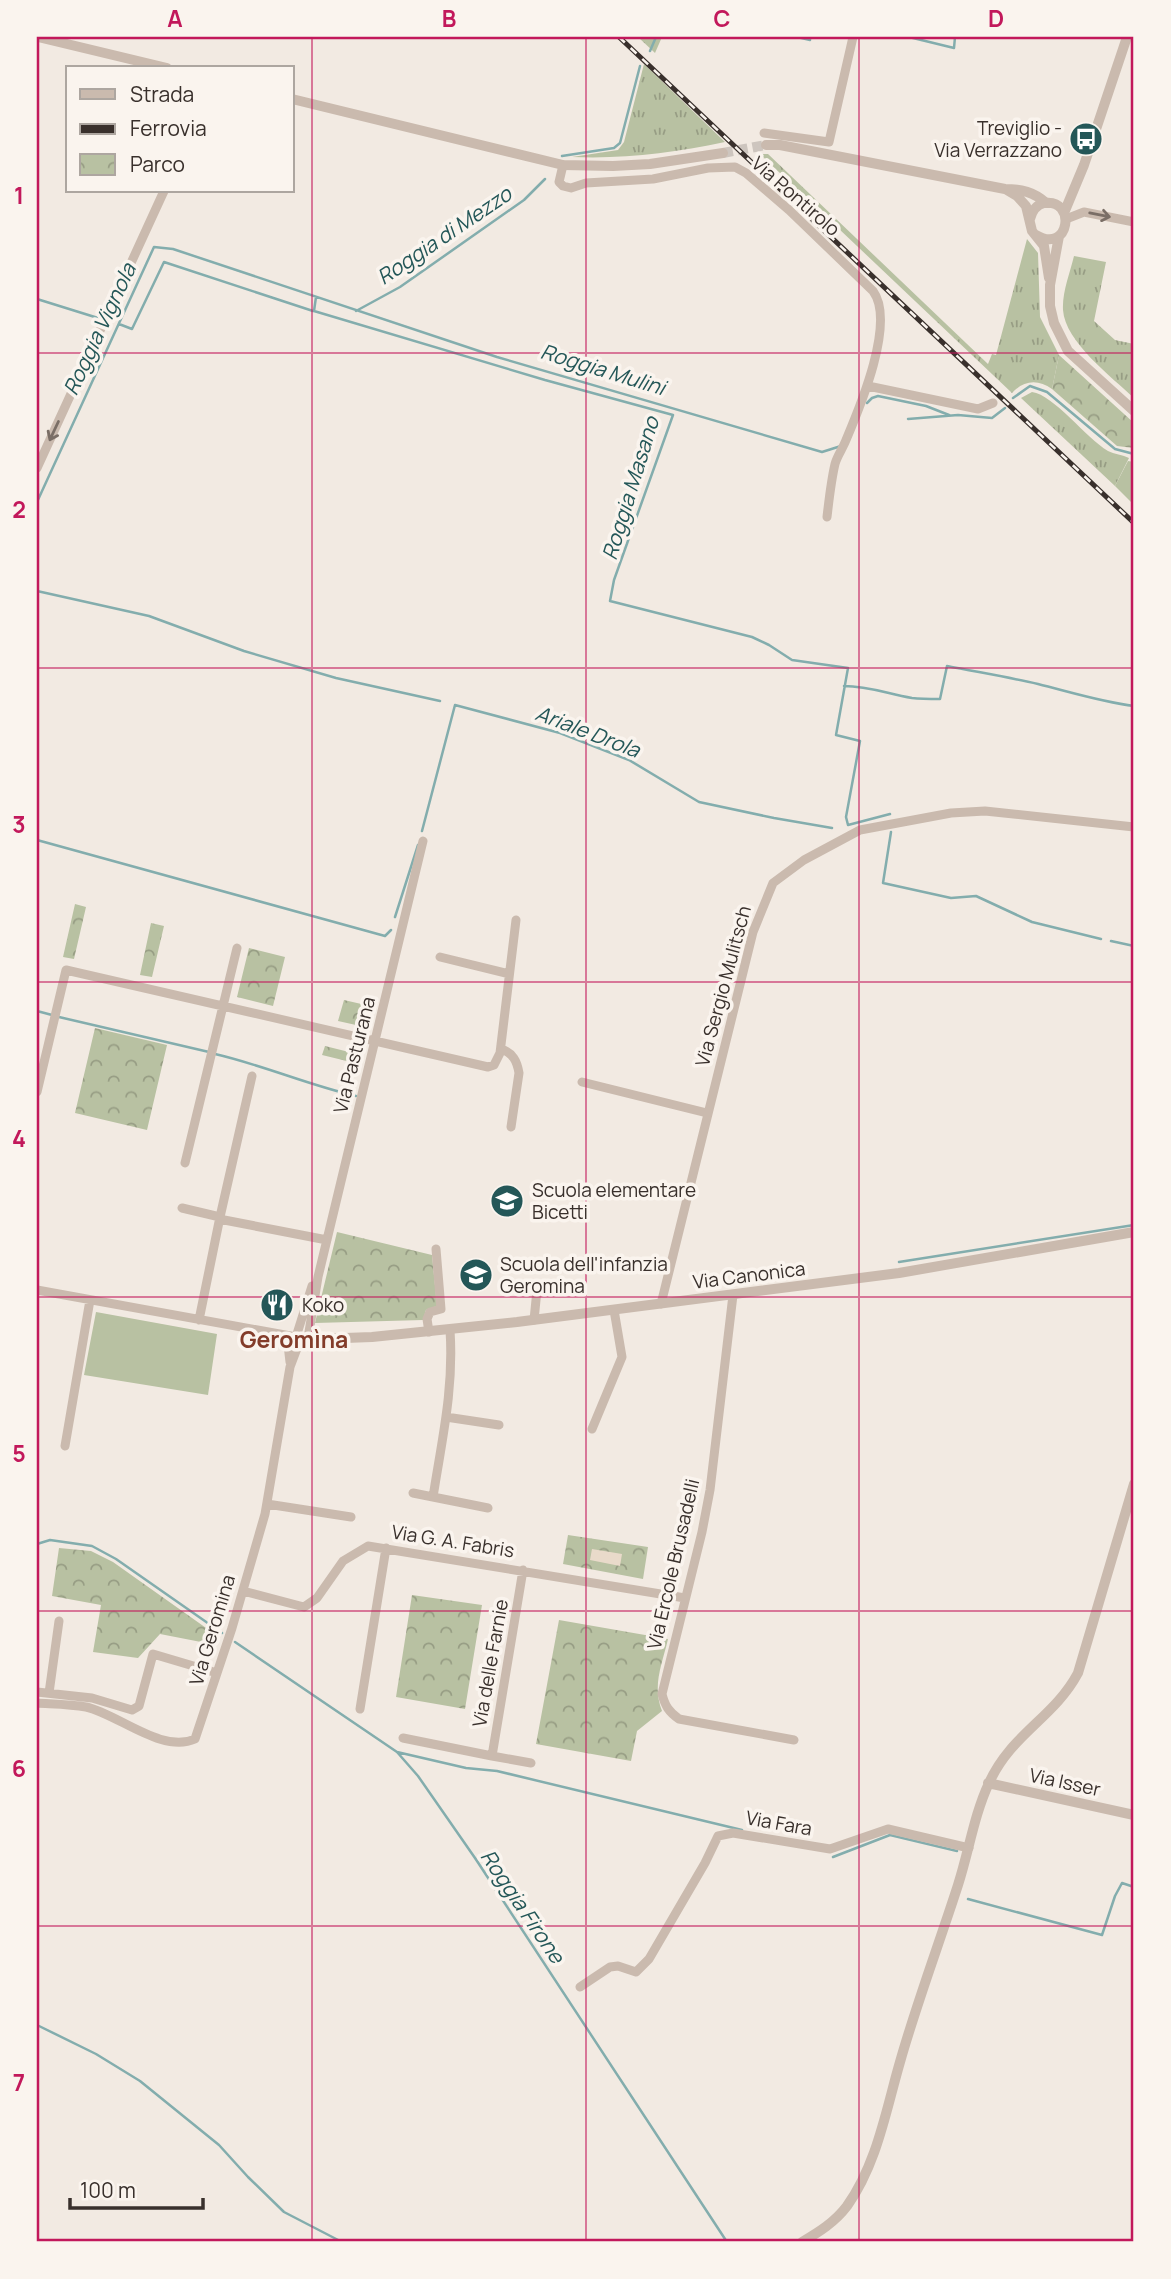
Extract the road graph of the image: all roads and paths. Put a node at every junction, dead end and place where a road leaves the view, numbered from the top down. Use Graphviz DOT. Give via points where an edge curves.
graph roads {
  1 [pos="38,37"];
  2 [pos="853,37"];
  3 [pos="1127,37"];
  4 [pos="159,66"];
  5 [pos="294,99"];
  6 [pos="764,133"];
  7 [pos="766,145"];
  8 [pos="723,153"];
  9 [pos="563,165"];
  10 [pos="1084,165"];
  11 [pos="1005,189"];
  12 [pos="164,192"];
  13 [pos="1049,203"];
  14 [pos="1065,216"];
  15 [pos="1030,219"];
  16 [pos="1134,222"];
  17 [pos="1036,236"];
  18 [pos="1059,236"];
  19 [pos="1050,285"];
  20 [pos="868,386"];
  21 [pos="993,403"];
  22 [pos="1134,411"];
  23 [pos="37,468"];
  24 [pos="827,517"];
  25 [pos="1134,827"];
  26 [pos="424,841"];
  27 [pos="516,920"];
  28 [pos="237,948"];
  29 [pos="440,957"];
  30 [pos="509,974"];
  31 [pos="224,1006"];
  32 [pos="376,1041"];
  33 [pos="500,1049"];
  34 [pos="253,1076"];
  35 [pos="582,1083"];
  36 [pos="37,1092"];
  37 [pos="707,1113"];
  38 [pos="511,1127"];
  39 [pos="184,1163"];
  40 [pos="182,1208"];
  41 [pos="220,1218"];
  42 [pos="1134,1232"];
  43 [pos="327,1240"];
  44 [pos="436,1249"];
  45 [pos="37,1290"];
  46 [pos="537,1290"];
  47 [pos="733,1295"];
  48 [pos="90,1300"];
  49 [pos="661,1304"];
  50 [pos="614,1310"];
  51 [pos="199,1320"];
  52 [pos="534,1320"];
  53 [pos="450,1330"];
  54 [pos="429,1332"];
  55 [pos="298,1337"];
  56 [pos="446,1417"];
  57 [pos="499,1425"];
  58 [pos="592,1429"];
  59 [pos="65,1447"];
  60 [pos="1134,1484"];
  61 [pos="414,1493"];
  62 [pos="433,1497"];
  63 [pos="267,1504"];
  64 [pos="488,1508"];
  65 [pos="351,1517"];
  66 [pos="386,1548"];
  67 [pos="523,1570"];
  68 [pos="243,1591"];
  69 [pos="685,1598"];
  70 [pos="60,1621"];
  71 [pos="217,1673"];
  72 [pos="37,1692"];
  73 [pos="49,1693"];
  74 [pos="37,1703"];
  75 [pos="360,1709"];
  76 [pos="403,1738"];
  77 [pos="794,1740"];
  78 [pos="492,1756"];
  79 [pos="531,1763"];
  80 [pos="988,1783"];
  81 [pos="1134,1815"];
  82 [pos="968,1848"];
  83 [pos="580,1987"];
  84 [pos="802,2242"];
  1 -- 4 [label="street"];
  2 -- 6 [label="street" via="829,142"];
  3 -- 10 [label="street"];
  5 -- 9 [label="street"];
  7 -- 11 [label="street, Via Pontirolo"];
  8 -- 9 [label="street" via="650,164"];
  9 -- 20 [label="street, Via Pontirolo" via="559,181 570,188 708,168 736,167 746,173 878,298 881,325"];
  10 -- 13 [label="street" via="1070,190"];
  10 -- 14 [label="street"];
  11 -- 13 [label="street, Via Pontirolo" via="1030,192"];
  11 -- 15 [label="street" via="1026,206"];
  12 -- 23 [label="street, one-way"];
  13 -- 14 [label="street"];
  13 -- 15 [label="street" via="1035,208"];
  14 -- 16 [label="street, one-way" via="1084,212"];
  14 -- 18 [label="street" via="1066,225"];
  15 -- 17 [label="street"];
  17 -- 18 [label="street" via="1048,240"];
  17 -- 19 [label="street" via="1044,246"];
  18 -- 19 [label="street"];
  19 -- 22 [label="street" via="1054,323 1068,351"];
  20 -- 21 [label="street" via="978,409"];
  20 -- 24 [label="street, Via Pontirolo" via="835,461"];
  25 -- 37 [label="street, Via Sergio Mulitsch" via="985,811 951,813 860,830 804,860 773,883 752,932"];
  26 -- 32 [label="street, Via Pasturana"];
  27 -- 30 [label="street"];
  28 -- 31 [label="street"];
  29 -- 30 [label="street"];
  30 -- 33 [label="street"];
  31 -- 32 [label="street"];
  31 -- 36 [label="street" via="66,970"];
  31 -- 39 [label="street"];
  32 -- 33 [label="street" via="482,1068 494,1065"];
  32 -- 43 [label="street, Via Pasturana"];
  33 -- 38 [label="street" via="511,1054 518,1065"];
  34 -- 41 [label="street"];
  35 -- 37 [label="street"];
  37 -- 49 [label="street, Via Sergio Mulitsch"];
  40 -- 41 [label="street"];
  41 -- 43 [label="street"];
  41 -- 51 [label="street"];
  42 -- 47 [label="street, Via Canonica" via="899,1273"];
  43 -- 55 [label="street, Via Pasturana"];
  44 -- 54 [label="street" via="441,1308 430,1312"];
  45 -- 48 [label="street, Via Canonica"];
  46 -- 52 [label="street"];
  47 -- 49 [label="street, Via Canonica"];
  47 -- 69 [label="street, Via Ercole Brusadelli" via="710,1490"];
  48 -- 51 [label="street, Via Canonica"];
  48 -- 59 [label="street"];
  49 -- 50 [label="street, Via Canonica"];
  50 -- 52 [label="street, Via Canonica"];
  50 -- 58 [label="street" via="621,1357"];
  51 -- 55 [label="street, Via Canonica"];
  52 -- 53 [label="street, Via Canonica"];
  53 -- 54 [label="street, Via Canonica"];
  53 -- 56 [label="street"];
  54 -- 55 [label="street, Via Canonica"];
  55 -- 63 [label="street, Via Geromina"];
  56 -- 57 [label="street"];
  56 -- 62 [label="street"];
  60 -- 80 [label="street" via="1078,1673 1064,1697 1010,1748"];
  61 -- 62 [label="street"];
  62 -- 64 [label="street"];
  63 -- 65 [label="street"];
  63 -- 68 [label="street, Via Geromina"];
  66 -- 67 [label="street, Via G. A. Fabris"];
  66 -- 68 [label="street, Via G. A. Fabris" via="368,1546 343,1561 317,1598 304,1607"];
  66 -- 75 [label="street"];
  67 -- 69 [label="street, Via G. A. Fabris"];
  67 -- 78 [label="street, Via delle Farnie"];
  68 -- 71 [label="street, Via Geromina"];
  69 -- 77 [label="street, Via Ercole Brusadelli" via="662,1694 671,1713 688,1722"];
  70 -- 73 [label="street"];
  71 -- 73 [label="street" via="153,1654 137,1708"];
  71 -- 74 [label="street, Via Geromina" via="198,1735 184,1743 143,1733 86,1707"];
  72 -- 73 [label="street"];
  76 -- 78 [label="street, Via delle Farnie"];
  78 -- 79 [label="street"];
  80 -- 81 [label="street, Via Isser"];
  80 -- 82 [label="street"];
  82 -- 83 [label="street, Via Fara" via="888,1829 830,1849 733,1833 718,1836 649,1959 636,1972 610,1967"];
  82 -- 84 [label="street" via="868,2167 839,2216"];
}
